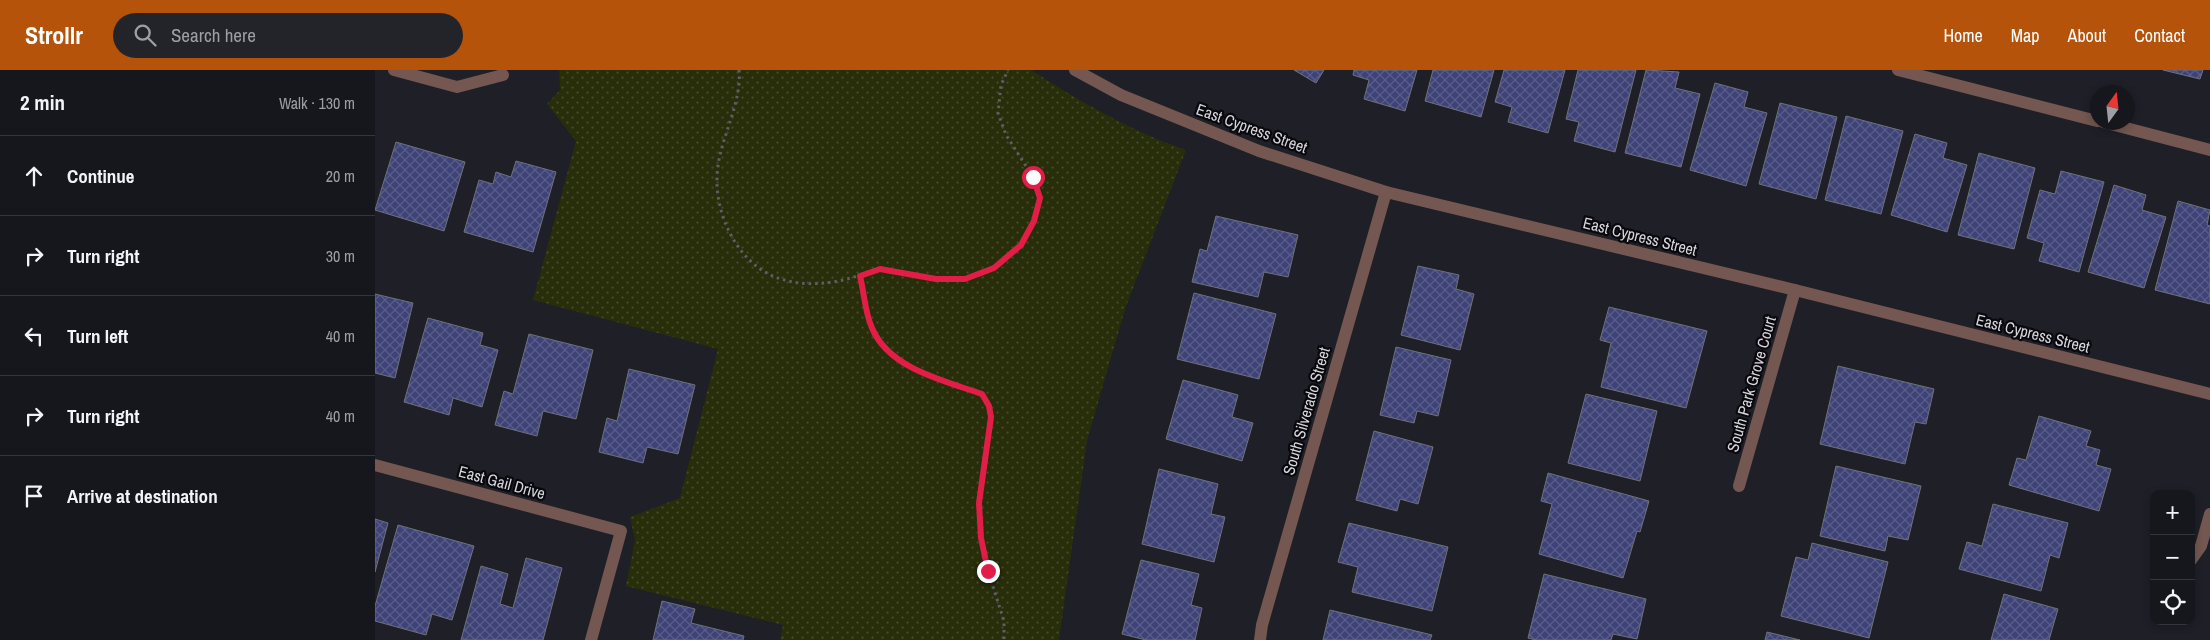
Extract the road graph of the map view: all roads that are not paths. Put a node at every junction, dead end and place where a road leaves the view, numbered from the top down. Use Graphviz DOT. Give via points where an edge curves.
graph roads {
  1 [pos="394,70"];
  2 [pos="1075,70"];
  3 [pos="1898,70"];
  4 [pos="503,75"];
  5 [pos="2090,119"];
  6 [pos="2134,130"];
  7 [pos="2210,150"];
  8 [pos="1386,192"];
  9 [pos="1795,290"];
  10 [pos="2210,394"];
  11 [pos="375,465"];
  12 [pos="1739,486"];
  13 [pos="2210,514"];
  14 [pos="2195,554"];
  15 [pos="591,640"];
  16 [pos="1260,640"];
  1 -- 4 [label="street" via="457,87"];
  2 -- 8 [label="street, East Cypress Street" via="1121,95 1259,150"];
  3 -- 5 [label="street"];
  6 -- 7 [label="street"];
  8 -- 9 [label="street, East Cypress Street"];
  8 -- 16 [label="street, South Silverado Street"];
  9 -- 10 [label="street, East Cypress Street"];
  9 -- 12 [label="street, South Park Grove Court"];
  11 -- 15 [label="street, East Gail Drive" via="621,531"];
  13 -- 14 [label="street" via="2201,546"];
}
